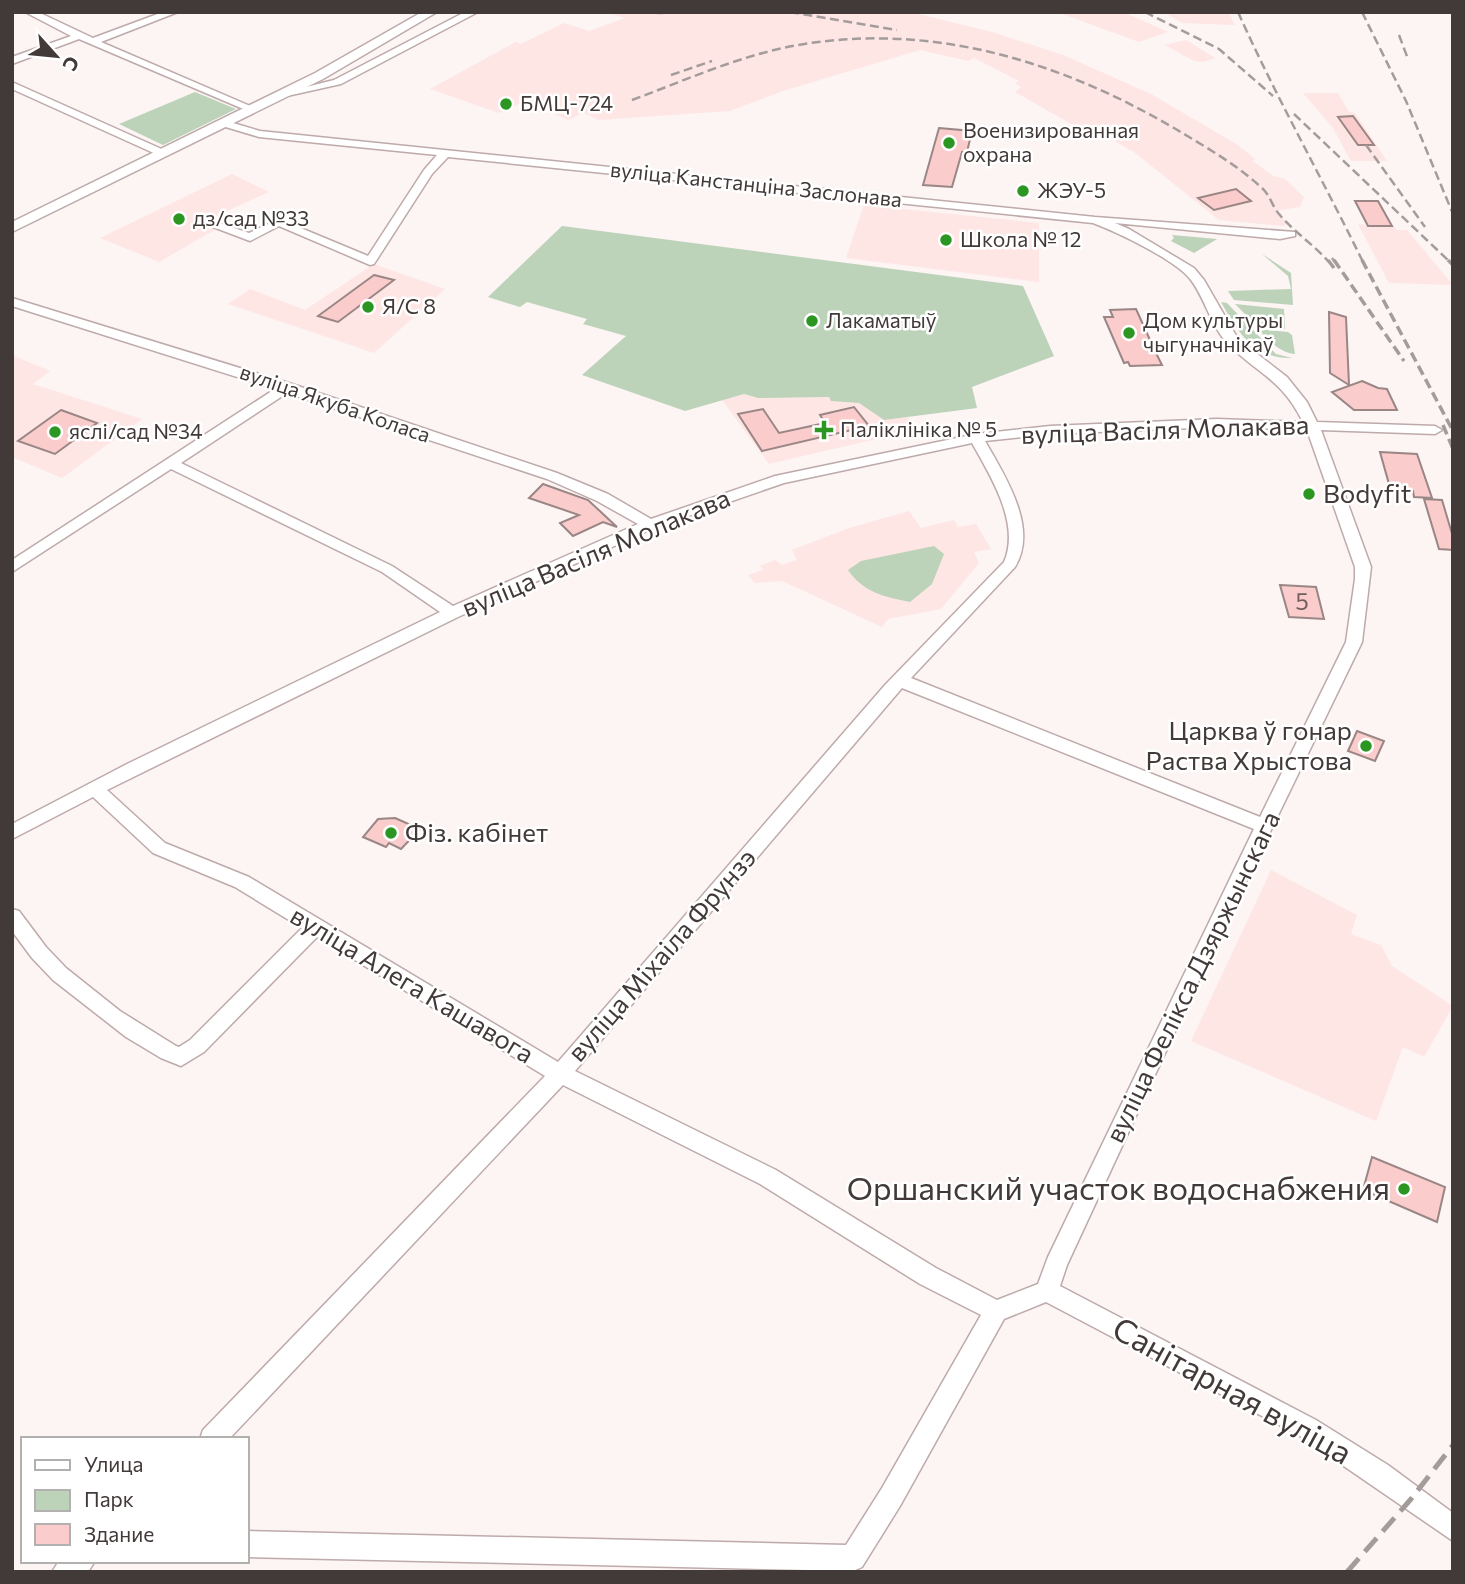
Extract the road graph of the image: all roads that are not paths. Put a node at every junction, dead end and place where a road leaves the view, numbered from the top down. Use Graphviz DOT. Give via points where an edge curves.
graph roads {
  1 [pos="30,12"];
  2 [pos="144,12"];
  3 [pos="173,12"];
  4 [pos="430,12"];
  5 [pos="473,12"];
  6 [pos="157,18"];
  7 [pos="77,37"];
  8 [pos="91,41"];
  9 [pos="12,61"];
  10 [pos="12,85"];
  11 [pos="287,93"];
  12 [pos="252,109"];
  13 [pos="223,123"];
  14 [pos="446,152"];
  15 [pos="162,153"];
  16 [pos="1095,220"];
  17 [pos="1169,225"];
  18 [pos="219,227"];
  19 [pos="12,228"];
  20 [pos="1291,233"];
  21 [pos="1140,240"];
  22 [pos="12,302"];
  23 [pos="287,387"];
  24 [pos="1312,425"];
  25 [pos="1435,430"];
  26 [pos="976,438"];
  27 [pos="172,464"];
  28 [pos="649,525"];
  29 [pos="15,563"];
  30 [pos="452,613"];
  31 [pos="899,680"];
  32 [pos="95,789"];
  33 [pos="1265,826"];
  34 [pos="12,832"];
  35 [pos="12,916"];
  36 [pos="315,927"];
  37 [pos="560,1074"];
  38 [pos="1047,1291"];
  39 [pos="996,1311"];
  40 [pos="214,1437"];
  41 [pos="1453,1529"];
  42 [pos="248,1544"];
  43 [pos="850,1565"];
  1 -- 7 [label="street"];
  2 -- 6 [label="street"];
  3 -- 6 [label="street"];
  4 -- 11 [label="main road"];
  5 -- 11 [label="street" via="337,82"];
  6 -- 8 [label="street"];
  7 -- 8 [label="street"];
  7 -- 9 [label="street"];
  8 -- 12 [label="street"];
  10 -- 15 [label="street"];
  11 -- 12 [label="main road"];
  12 -- 13 [label="main road"];
  13 -- 14 [label="street, вуліца Канстанціна Заслонава" via="259,134"];
  13 -- 15 [label="main road"];
  14 -- 16 [label="street, вуліца Канстанціна Заслонава"];
  14 -- 18 [label="street" via="370,261 279,222 250,237"];
  15 -- 19 [label="main road"];
  16 -- 17 [label="street, вуліца Канстанціна Заслонава"];
  16 -- 21 [label="street, вуліца Фелікса Дзяржынскага"];
  17 -- 20 [label="street, вуліца Канстанціна Заслонава"];
  17 -- 21 [label="street" via="1148,227 1140,233"];
  21 -- 24 [label="street, вуліца Фелікса Дзяржынскага" via="1190,271 1233,342 1290,388"];
  22 -- 23 [label="street, вуліца Якуба Коласа"];
  23 -- 27 [label="street"];
  23 -- 28 [label="street, вуліца Якуба Коласа" via="604,499"];
  24 -- 25 [label="street, вуліца Васіля Молакава"];
  24 -- 26 [label="street, вуліца Васіля Молакава" via="1127,425"];
  24 -- 33 [label="street, вуліца Фелікса Дзяржынскага" via="1363,567 1363,579 1354,642"];
  26 -- 28 [label="street, вуліца Васіля Молакава" via="780,479"];
  26 -- 31 [label="street, вуліца Міхаіла Фрунзэ" via="1009,505 1017,531 1016,550 1010,564"];
  27 -- 29 [label="street"];
  27 -- 30 [label="street" via="387,569"];
  28 -- 30 [label="street, вуліца Васіля Молакава"];
  30 -- 32 [label="street, вуліца Васіля Молакава"];
  31 -- 33 [label="street"];
  31 -- 37 [label="street, вуліца Міхаіла Фрунзэ"];
  32 -- 34 [label="street, вуліца Васіля Молакава"];
  32 -- 36 [label="street, вуліца Алега Кашавога" via="159,848 242,882"];
  33 -- 38 [label="street, вуліца Фелікса Дзяржынскага" via="1189,979"];
  35 -- 36 [label="street" via="48,964 167,1054 181,1057"];
  36 -- 37 [label="street, вуліца Алега Кашавога"];
  37 -- 39 [label="street, вуліца Алега Кашавога" via="768,1177 928,1276"];
  37 -- 40 [label="street, вуліца Міхаіла Фрунзэ"];
  38 -- 39 [label="street"];
  38 -- 41 [label="street, Санітарная вуліца" via="1308,1428"];
  39 -- 43 [label="street"];
  42 -- 43 [label="street"];
}
